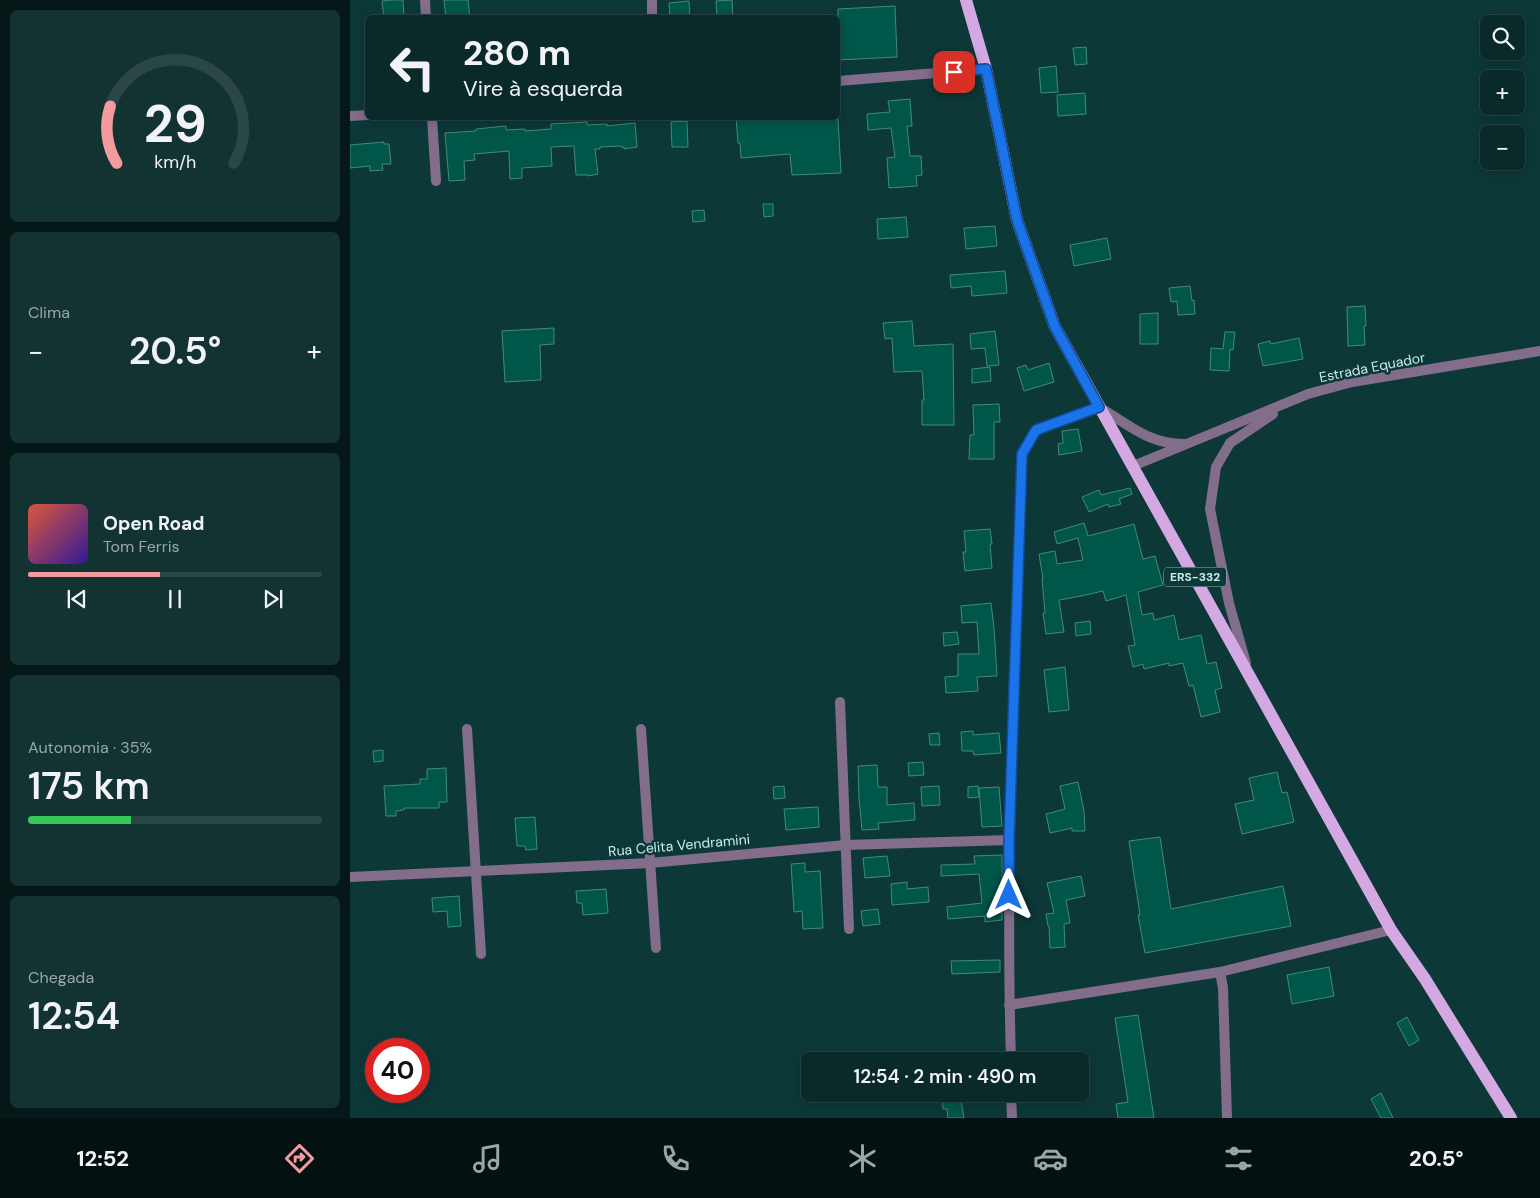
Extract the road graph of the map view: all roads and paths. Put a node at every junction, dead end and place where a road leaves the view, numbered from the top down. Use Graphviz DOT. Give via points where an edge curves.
graph roads {
  1 [pos="425,0"];
  2 [pos="652,0"];
  3 [pos="966,0"];
  4 [pos="426,15"];
  5 [pos="652,15"];
  6 [pos="986,69"];
  7 [pos="840,81"];
  8 [pos="365,115"];
  9 [pos="350,116"];
  10 [pos="432,120"];
  11 [pos="436,181"];
  12 [pos="1540,351"];
  13 [pos="1308,394"];
  14 [pos="1099,407"];
  15 [pos="1184,444"];
  16 [pos="1133,466"];
  17 [pos="1250,676"];
  18 [pos="840,702"];
  19 [pos="467,729"];
  20 [pos="641,729"];
  21 [pos="1009,840"];
  22 [pos="846,845"];
  23 [pos="650,863"];
  24 [pos="476,872"];
  25 [pos="350,877"];
  26 [pos="849,929"];
  27 [pos="1391,930"];
  28 [pos="656,948"];
  29 [pos="481,954"];
  30 [pos="1220,972"];
  31 [pos="1009,1004"];
  32 [pos="1010,1052"];
  33 [pos="1011,1102"];
  34 [pos="1012,1118"];
  35 [pos="1227,1118"];
  36 [pos="1511,1118"];
  1 -- 4 [label="street"];
  2 -- 5 [label="street"];
  3 -- 6 [label="main road, ERS-332"];
  6 -- 7 [label="street"];
  6 -- 14 [label="main road, ERS-332" via="1017,220 1055,327"];
  8 -- 9 [label="street"];
  10 -- 11 [label="street"];
  12 -- 13 [label="street, Estrada Equador" via="1352,382"];
  13 -- 15 [label="street, Estrada Equador"];
  13 -- 17 [label="street" via="1230,443 1216,467 1210,509 1229,603"];
  14 -- 15 [label="street" via="1142,435 1160,442"];
  14 -- 16 [label="main road, ERS-332"];
  14 -- 21 [label="street" via="1036,430 1022,454"];
  15 -- 16 [label="street, Estrada Equador"];
  16 -- 17 [label="main road, ERS-332"];
  17 -- 27 [label="main road, ERS-332"];
  18 -- 22 [label="street"];
  19 -- 24 [label="street"];
  20 -- 23 [label="street"];
  21 -- 22 [label="street, Rua Celita Vendramini"];
  21 -- 31 [label="street"];
  22 -- 23 [label="street, Rua Celita Vendramini"];
  22 -- 26 [label="street"];
  23 -- 24 [label="street, Rua Celita Vendramini"];
  23 -- 28 [label="street"];
  24 -- 25 [label="street, Rua Celita Vendramini"];
  24 -- 29 [label="street"];
  27 -- 30 [label="street"];
  27 -- 36 [label="main road, ERS-332" via="1425,978"];
  30 -- 31 [label="street"];
  30 -- 35 [label="street"];
  31 -- 32 [label="street"];
  33 -- 34 [label="street"];
}
